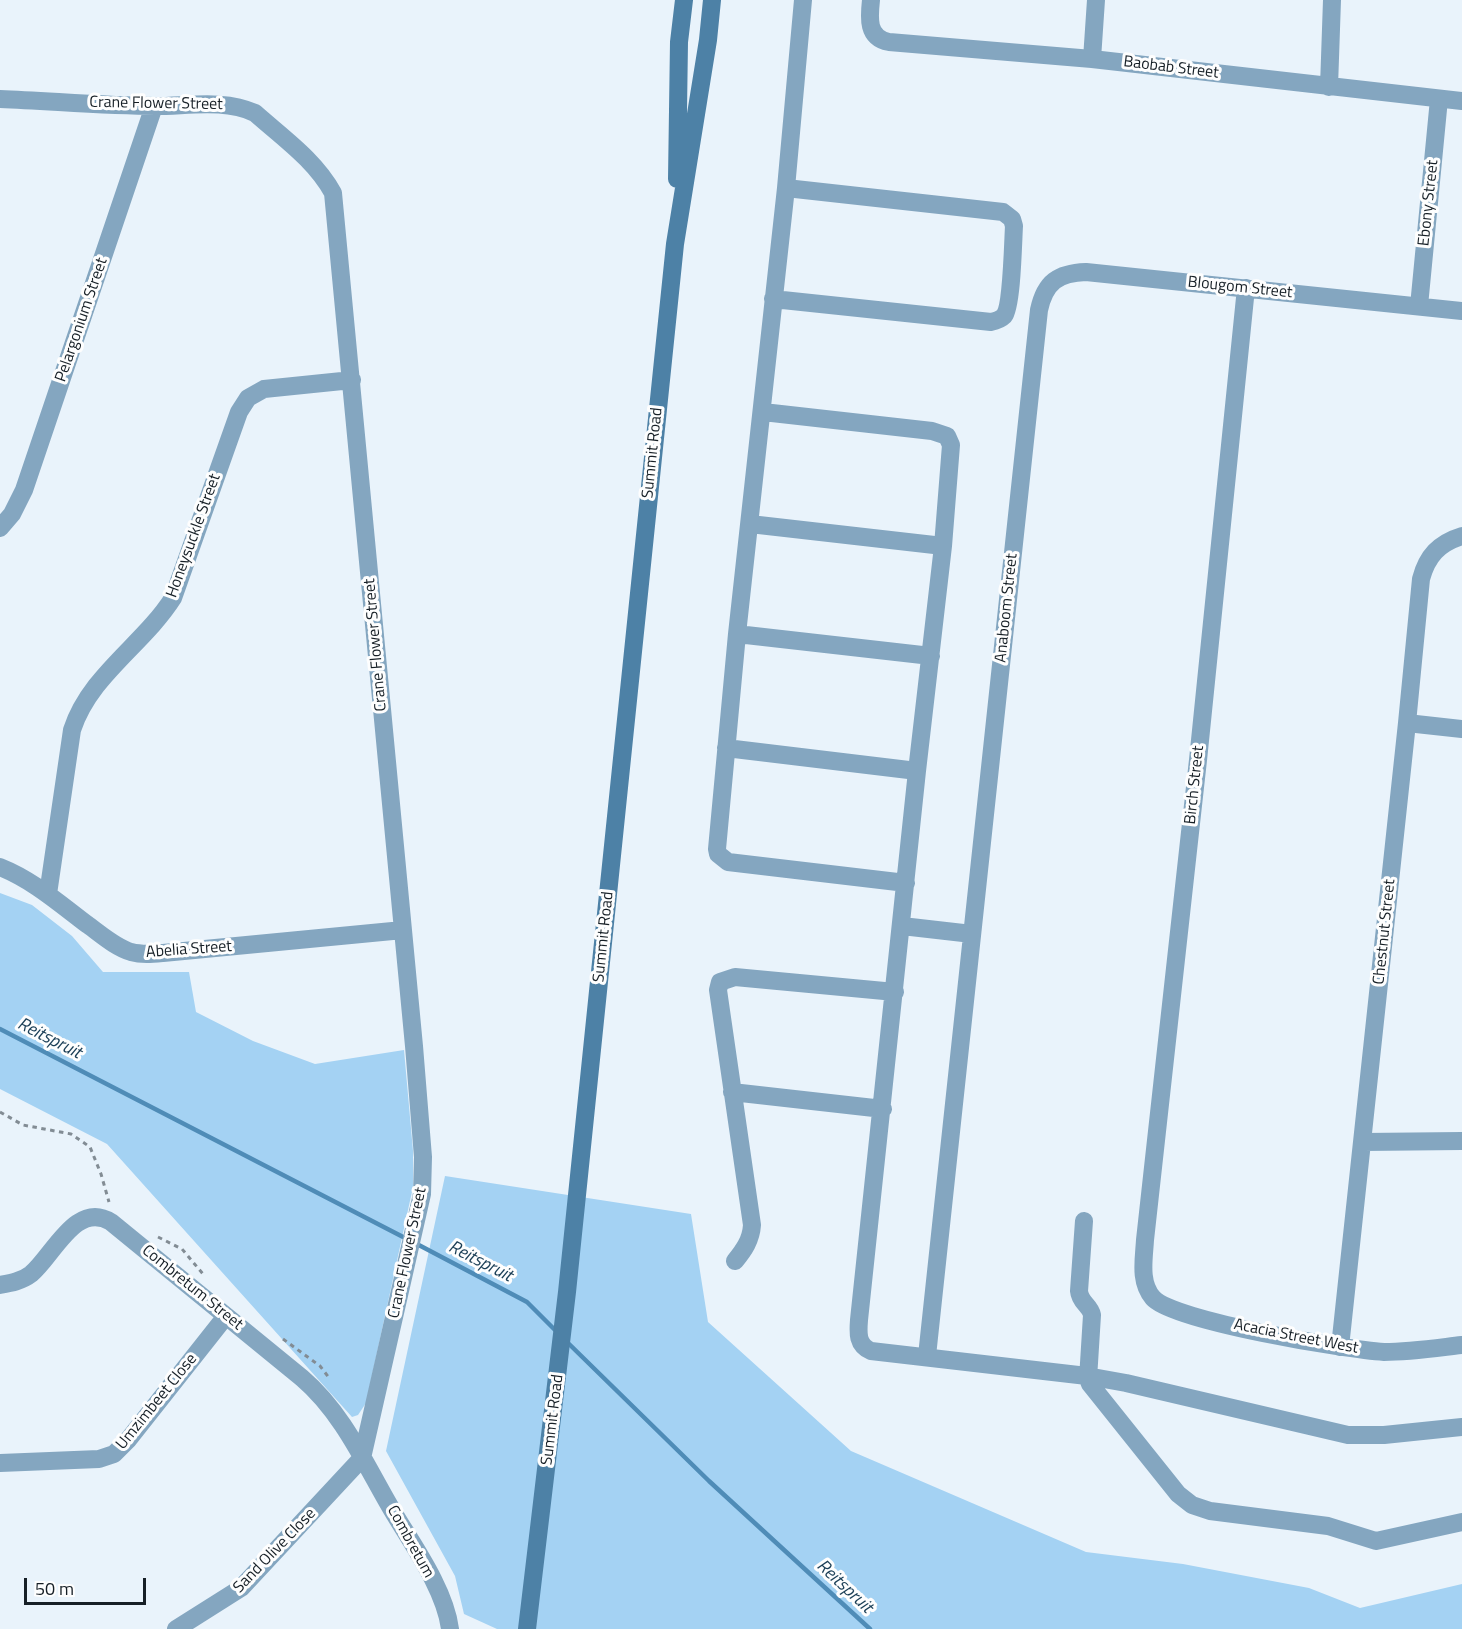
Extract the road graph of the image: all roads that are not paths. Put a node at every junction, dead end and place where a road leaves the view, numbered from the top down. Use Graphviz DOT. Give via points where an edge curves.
graph roads {
  1 [pos="684,0"];
  2 [pos="712,0"];
  3 [pos="803,0"];
  4 [pos="871,0"];
  5 [pos="1096,0"];
  6 [pos="1332,0"];
  7 [pos="1092,59"];
  8 [pos="1329,87"];
  9 [pos="0,99"];
  10 [pos="1439,99"];
  11 [pos="1462,101"];
  12 [pos="154,106"];
  13 [pos="786,188"];
  14 [pos="675,244"];
  15 [pos="1246,288"];
  16 [pos="773,299"];
  17 [pos="1419,306"];
  18 [pos="1039,310"];
  19 [pos="1462,311"];
  20 [pos="352,380"];
  21 [pos="763,412"];
  22 [pos="750,524"];
  23 [pos="0,528"];
  24 [pos="1462,536"];
  25 [pos="943,546"];
  26 [pos="737,634"];
  27 [pos="931,656"];
  28 [pos="1407,723"];
  29 [pos="1462,729"];
  30 [pos="726,748"];
  31 [pos="917,771"];
  32 [pos="0,867"];
  33 [pos="906,882"];
  34 [pos="48,894"];
  35 [pos="902,926"];
  36 [pos="403,930"];
  37 [pos="972,934"];
  38 [pos="895,992"];
  39 [pos="732,1092"];
  40 [pos="883,1109"];
  41 [pos="1462,1141"];
  42 [pos="1363,1142"];
  43 [pos="1084,1221"];
  44 [pos="735,1262"];
  45 [pos="1145,1282"];
  46 [pos="0,1285"];
  47 [pos="226,1316"];
  48 [pos="1462,1345"];
  49 [pos="1340,1347"];
  50 [pos="927,1356"];
  51 [pos="1087,1376"];
  52 [pos="1462,1427"];
  53 [pos="362,1458"];
  54 [pos="0,1463"];
  55 [pos="1462,1522"];
  56 [pos="176,1629"];
  57 [pos="450,1629"];
  58 [pos="527,1629"];
  1 -- 14 [label="main road, Summit Road" via="679,42"];
  2 -- 14 [label="main road, Summit Road"];
  3 -- 13 [label="street"];
  4 -- 7 [label="street, Baobab Street" via="871,25 880,40"];
  5 -- 7 [label="street"];
  6 -- 8 [label="street"];
  7 -- 8 [label="street, Baobab Street"];
  8 -- 10 [label="street, Baobab Street"];
  9 -- 12 [label="street, Crane Flower Street"];
  10 -- 11 [label="street, Baobab Street"];
  10 -- 17 [label="street, Ebony Street"];
  12 -- 20 [label="street, Crane Flower Street" via="245,108 315,166 325,179 333,193"];
  12 -- 23 [label="street, Pelargonium Street" via="24,490"];
  13 -- 16 [label="street"];
  13 -- 16 [label="street" via="1003,212 1014,226 1010,285 1006,311 991,322"];
  14 -- 58 [label="main road, Summit Road" via="567,1292"];
  15 -- 17 [label="street, Blougom Street"];
  15 -- 18 [label="street, Blougom Street" via="1076,273 1049,285"];
  15 -- 45 [label="street, Birch Street" via="1145,1240"];
  16 -- 21 [label="street"];
  17 -- 19 [label="street, Blougom Street"];
  18 -- 37 [label="street, Anaboom Street"];
  20 -- 34 [label="street, Honeysuckle Street" via="264,389 248,398 239,412 173,598 98,683 78,714 72,730"];
  20 -- 36 [label="street, Crane Flower Street"];
  21 -- 22 [label="street"];
  21 -- 25 [label="street" via="933,431 947,436 951,445"];
  22 -- 25 [label="street"];
  22 -- 26 [label="street"];
  24 -- 28 [label="street, Chestnut Street" via="1440,546 1428,559 1421,579"];
  25 -- 27 [label="street"];
  26 -- 27 [label="street"];
  26 -- 30 [label="street"];
  27 -- 31 [label="street"];
  28 -- 29 [label="street"];
  28 -- 42 [label="street, Chestnut Street"];
  30 -- 31 [label="street"];
  30 -- 33 [label="street" via="716,842 718,854 724,860"];
  31 -- 33 [label="street"];
  32 -- 34 [label="street, Abelia Street"];
  33 -- 35 [label="street"];
  34 -- 36 [label="street, Abelia Street" via="111,942 146,955"];
  35 -- 37 [label="street"];
  35 -- 38 [label="street"];
  36 -- 53 [label="street, Crane Flower Street" via="423,1183"];
  37 -- 50 [label="street, Anaboom Street"];
  38 -- 39 [label="street" via="735,977 720,982"];
  38 -- 40 [label="street"];
  39 -- 40 [label="street"];
  39 -- 44 [label="street" via="752,1226 752,1235"];
  40 -- 50 [label="street" via="858,1337 871,1351"];
  41 -- 42 [label="street"];
  42 -- 49 [label="street, Chestnut Street"];
  43 -- 51 [label="street" via="1079,1291 1092,1315"];
  45 -- 49 [label="street, Acacia Street West" via="1154,1299 1169,1309 1249,1330"];
  46 -- 47 [label="street, Combretum Street" via="32,1274 76,1223 100,1217"];
  47 -- 53 [label="street, Combretum Street" via="317,1390"];
  47 -- 54 [label="street, Umzimbeet Close" via="114,1454 99,1459"];
  48 -- 49 [label="street, Acacia Street West" via="1387,1352"];
  50 -- 51 [label="street"];
  51 -- 52 [label="street" via="1347,1435"];
  51 -- 55 [label="street" via="1172,1486 1200,1509 1328,1526 1377,1541"];
  53 -- 56 [label="street, Sand Olive Close" via="247,1583"];
  53 -- 57 [label="street, Combretum" via="430,1576"];
}
